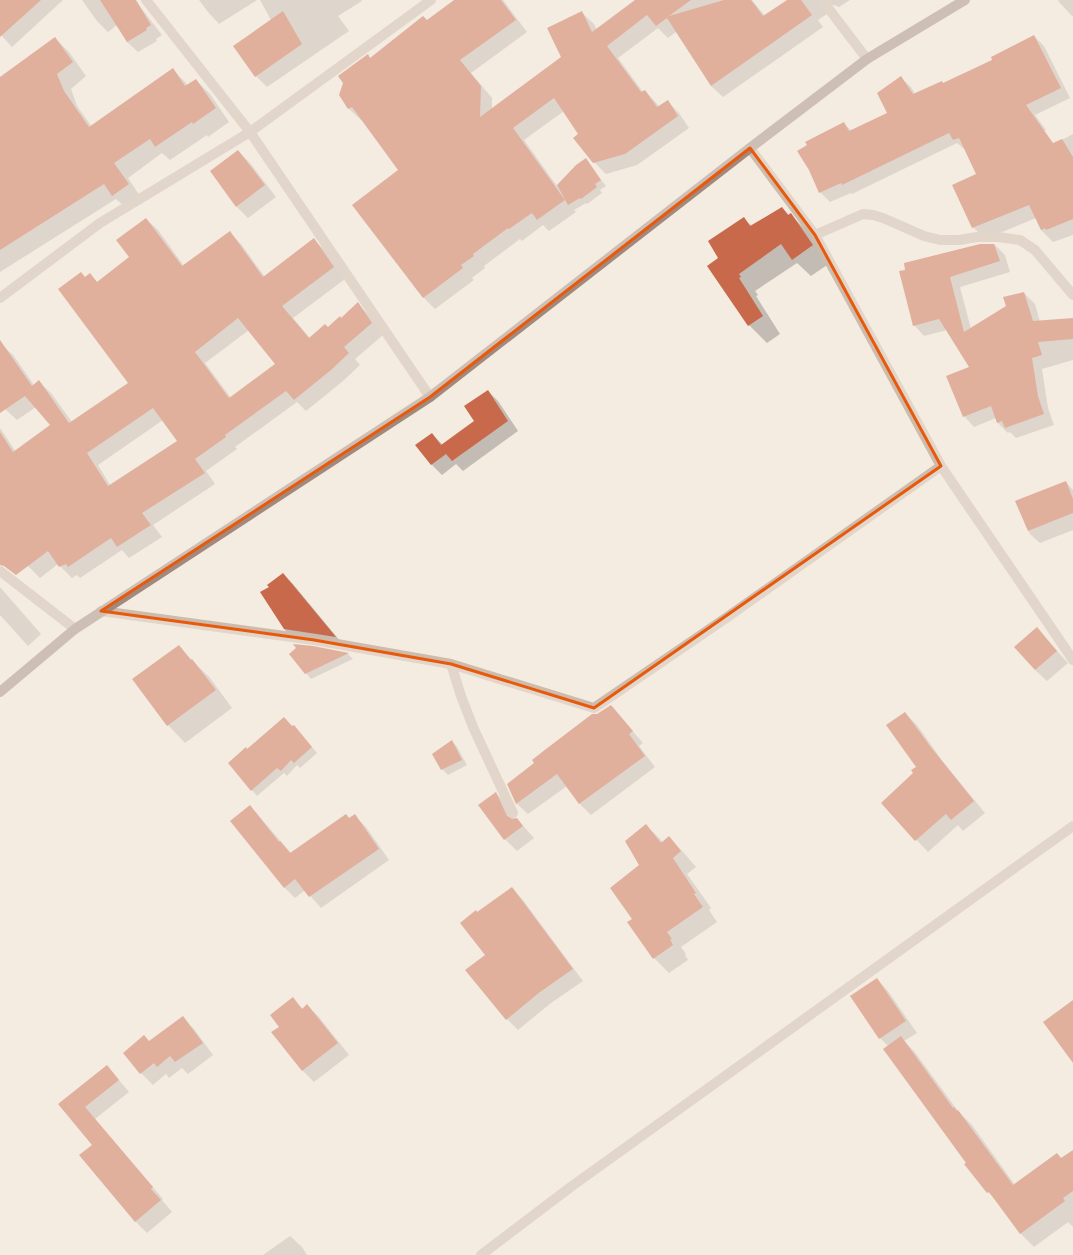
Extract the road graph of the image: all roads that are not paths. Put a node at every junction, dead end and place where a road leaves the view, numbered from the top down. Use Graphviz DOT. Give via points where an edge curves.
graph roads {
  1 [pos="146,0"];
  2 [pos="431,0"];
  3 [pos="822,0"];
  4 [pos="965,0"];
  5 [pos="867,59"];
  6 [pos="250,132"];
  7 [pos="750,148"];
  8 [pos="815,235"];
  9 [pos="1073,295"];
  10 [pos="0,298"];
  11 [pos="430,397"];
  12 [pos="941,466"];
  13 [pos="0,571"];
  14 [pos="101,611"];
  15 [pos="75,628"];
  16 [pos="1073,660"];
  17 [pos="451,664"];
  18 [pos="0,692"];
  19 [pos="513,813"];
  20 [pos="1073,826"];
  21 [pos="481,1255"];
  1 -- 6 [label="street"];
  2 -- 6 [label="street"];
  3 -- 5 [label="street"];
  4 -- 5 [label="main road"];
  5 -- 7 [label="main road"];
  6 -- 10 [label="street" via="100,223"];
  6 -- 11 [label="street"];
  7 -- 8 [label="street"];
  7 -- 11 [label="main road"];
  8 -- 9 [label="street" via="863,214 883,218 924,236 940,240 998,237 1020,240 1035,250"];
  8 -- 12 [label="street"];
  11 -- 14 [label="main road"];
  12 -- 16 [label="street"];
  12 -- 17 [label="street" via="594,708"];
  13 -- 15 [label="street"];
  14 -- 15 [label="main road"];
  14 -- 17 [label="street" via="314,640"];
  15 -- 18 [label="main road"];
  17 -- 19 [label="street" via="471,721"];
  20 -- 21 [label="street" via="572,1186"];
}
